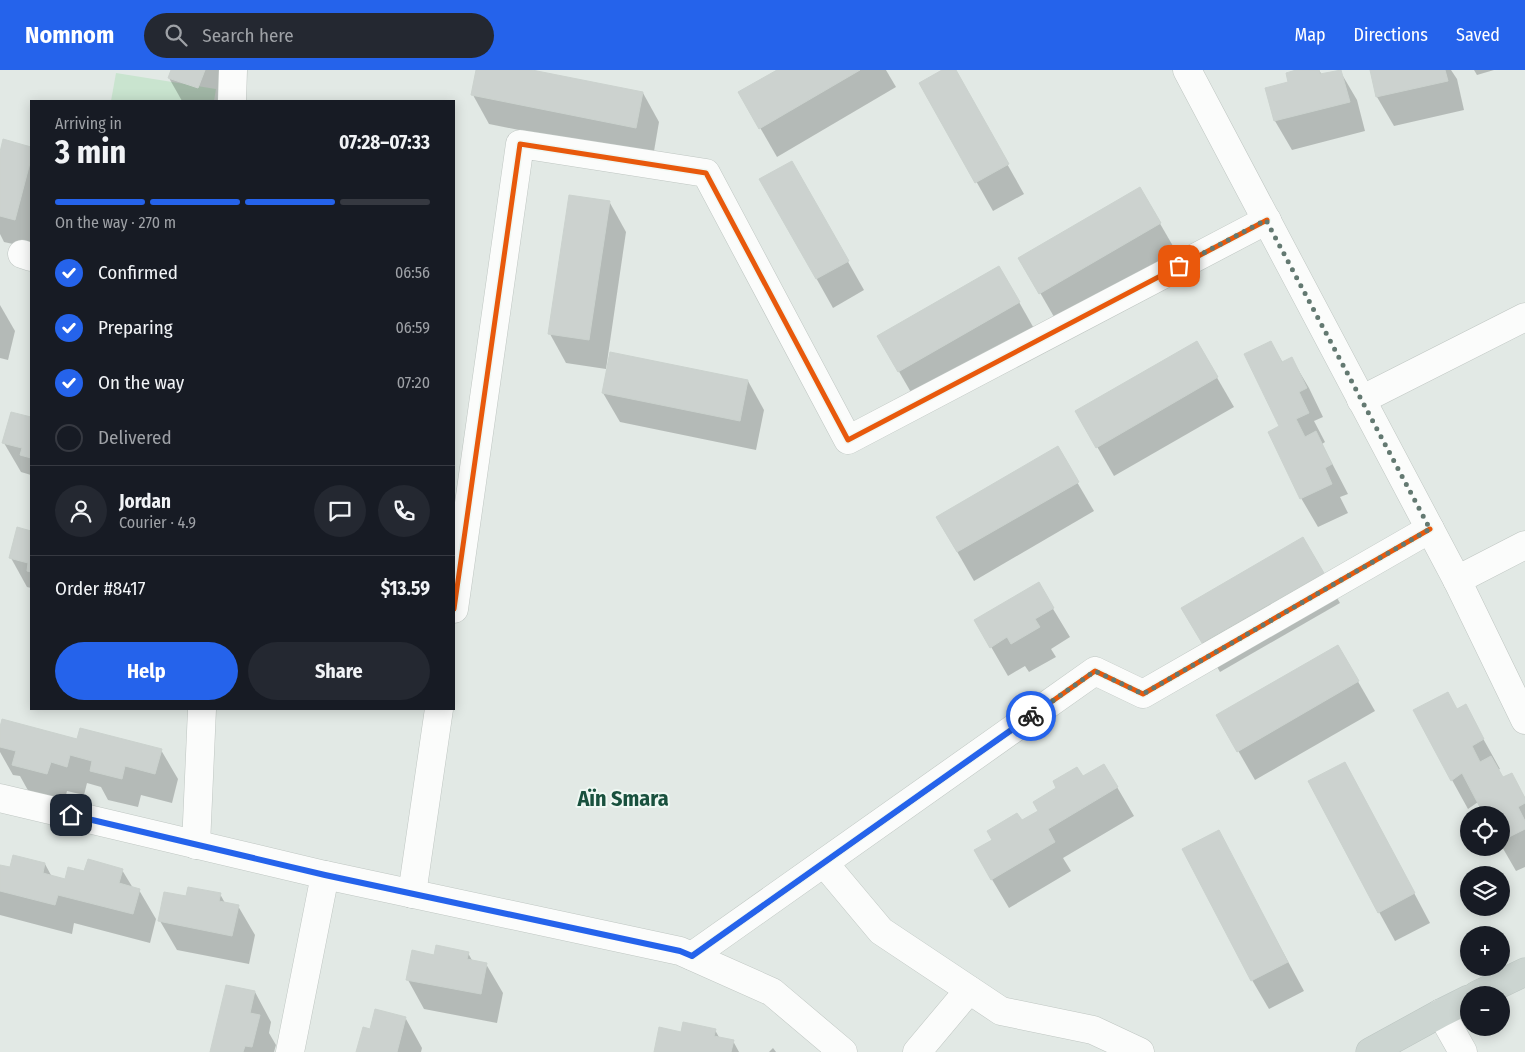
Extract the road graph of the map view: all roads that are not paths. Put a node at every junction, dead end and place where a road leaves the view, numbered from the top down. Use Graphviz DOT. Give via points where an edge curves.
graph roads {
  1 [pos="233,70"];
  2 [pos="1187,70"];
  3 [pos="232,100"];
  4 [pos="1266,220"];
  5 [pos="1525,317"];
  6 [pos="1361,400"];
  7 [pos="1430,529"];
  8 [pos="1525,545"];
  9 [pos="1456,580"];
  10 [pos="455,601"];
  11 [pos="202,710"];
  12 [pos="439,710"];
  13 [pos="1525,720"];
  14 [pos="0,798"];
  15 [pos="196,844"];
  16 [pos="824,863"];
  17 [pos="325,875"];
  18 [pos="412,894"];
  19 [pos="692,956"];
  20 [pos="1525,972"];
  21 [pos="1496,986"];
  22 [pos="969,990"];
  23 [pos="1460,1015"];
  24 [pos="1448,1037"];
  25 [pos="290,1052"];
  26 [pos="843,1052"];
  27 [pos="917,1052"];
  28 [pos="1140,1052"];
  29 [pos="1370,1052"];
  1 -- 3 [label="street"];
  2 -- 4 [label="street"];
  4 -- 6 [label="street"];
  4 -- 10 [label="street" via="848,440 706,173 520,144"];
  5 -- 6 [label="street"];
  6 -- 7 [label="street"];
  7 -- 9 [label="street"];
  7 -- 16 [label="street" via="1143,694 1095,671"];
  8 -- 9 [label="street"];
  9 -- 13 [label="street"];
  11 -- 15 [label="street"];
  12 -- 18 [label="street"];
  14 -- 15 [label="street"];
  15 -- 17 [label="street"];
  16 -- 19 [label="street"];
  16 -- 22 [label="street" via="880,931"];
  17 -- 18 [label="street"];
  17 -- 25 [label="street"];
  18 -- 19 [label="street"];
  19 -- 26 [label="street" via="772,992"];
  20 -- 21 [label="main road"];
  22 -- 27 [label="street"];
  22 -- 28 [label="street" via="1001,1011 1093,1030"];
  23 -- 24 [label="main road"];
  24 -- 29 [label="main road"];
}
